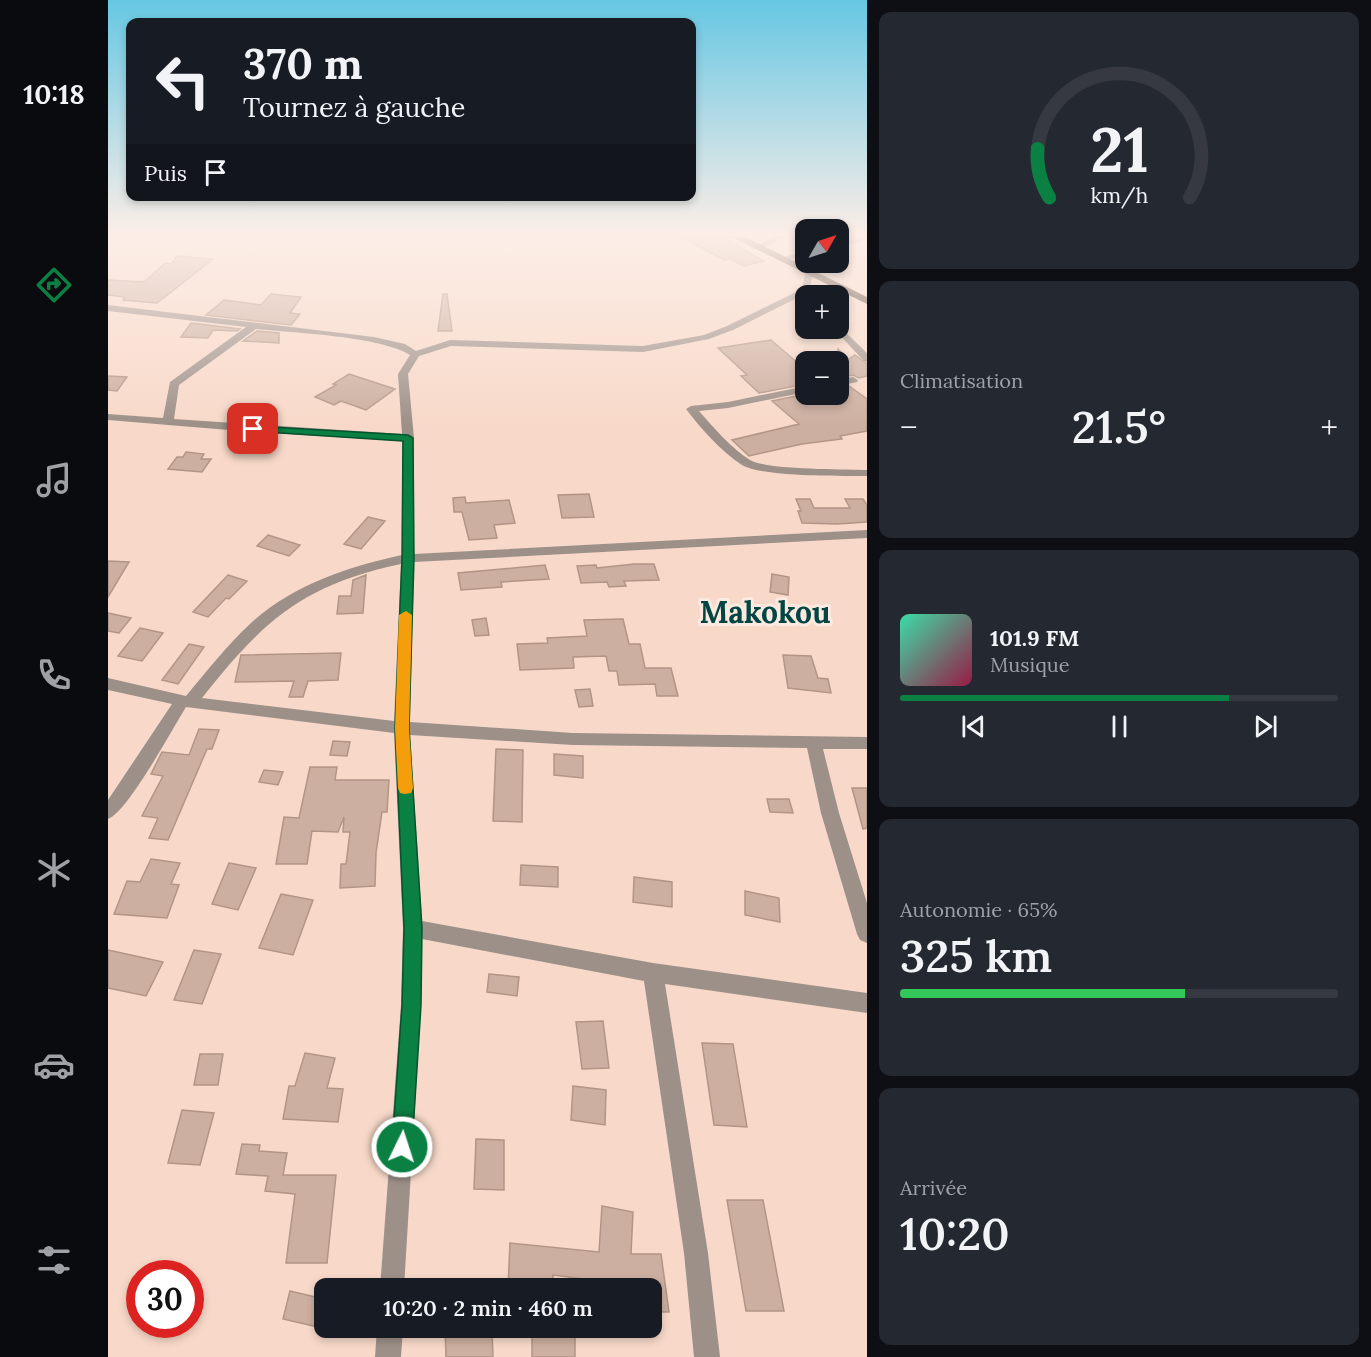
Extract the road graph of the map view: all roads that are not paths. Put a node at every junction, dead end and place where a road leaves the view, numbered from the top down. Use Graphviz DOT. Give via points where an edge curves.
graph roads {
  1 [pos="794,299"];
  2 [pos="108,308"];
  3 [pos="254,326"];
  4 [pos="848,339"];
  5 [pos="415,354"];
  6 [pos="867,359"];
  7 [pos="853,380"];
  8 [pos="849,381"];
  9 [pos="795,391"];
  10 [pos="108,417"];
  11 [pos="168,422"];
  12 [pos="408,438"];
  13 [pos="867,473"];
  14 [pos="867,534"];
  15 [pos="408,558"];
  16 [pos="108,684"];
  17 [pos="186,702"];
  18 [pos="402,728"];
  19 [pos="814,743"];
  20 [pos="867,743"];
  21 [pos="108,812"];
  22 [pos="413,928"];
  23 [pos="867,934"];
  24 [pos="653,973"];
  25 [pos="867,1003"];
  26 [pos="393,1278"];
  27 [pos="389,1338"];
  28 [pos="388,1357"];
  29 [pos="707,1357"];
  1 -- 5 [label="street" via="706,337 643,349 450,343"];
  2 -- 3 [label="street"];
  3 -- 5 [label="street" via="375,340 402,346"];
  3 -- 11 [label="street" via="174,384"];
  4 -- 6 [label="street"];
  5 -- 12 [label="street" via="402,374"];
  7 -- 8 [label="street"];
  9 -- 13 [label="street" via="691,410 747,463 793,471"];
  10 -- 11 [label="street"];
  11 -- 12 [label="street"];
  12 -- 15 [label="street"];
  14 -- 15 [label="street"];
  15 -- 17 [label="street" via="372,565 311,588 267,617"];
  15 -- 18 [label="street"];
  16 -- 17 [label="street"];
  17 -- 18 [label="street"];
  17 -- 21 [label="street"];
  18 -- 19 [label="street" via="573,740"];
  18 -- 22 [label="street"];
  19 -- 20 [label="street"];
  19 -- 23 [label="street" via="830,813"];
  22 -- 24 [label="street"];
  22 -- 26 [label="street"];
  24 -- 25 [label="street"];
  24 -- 29 [label="street" via="696,1253"];
  27 -- 28 [label="street"];
}
